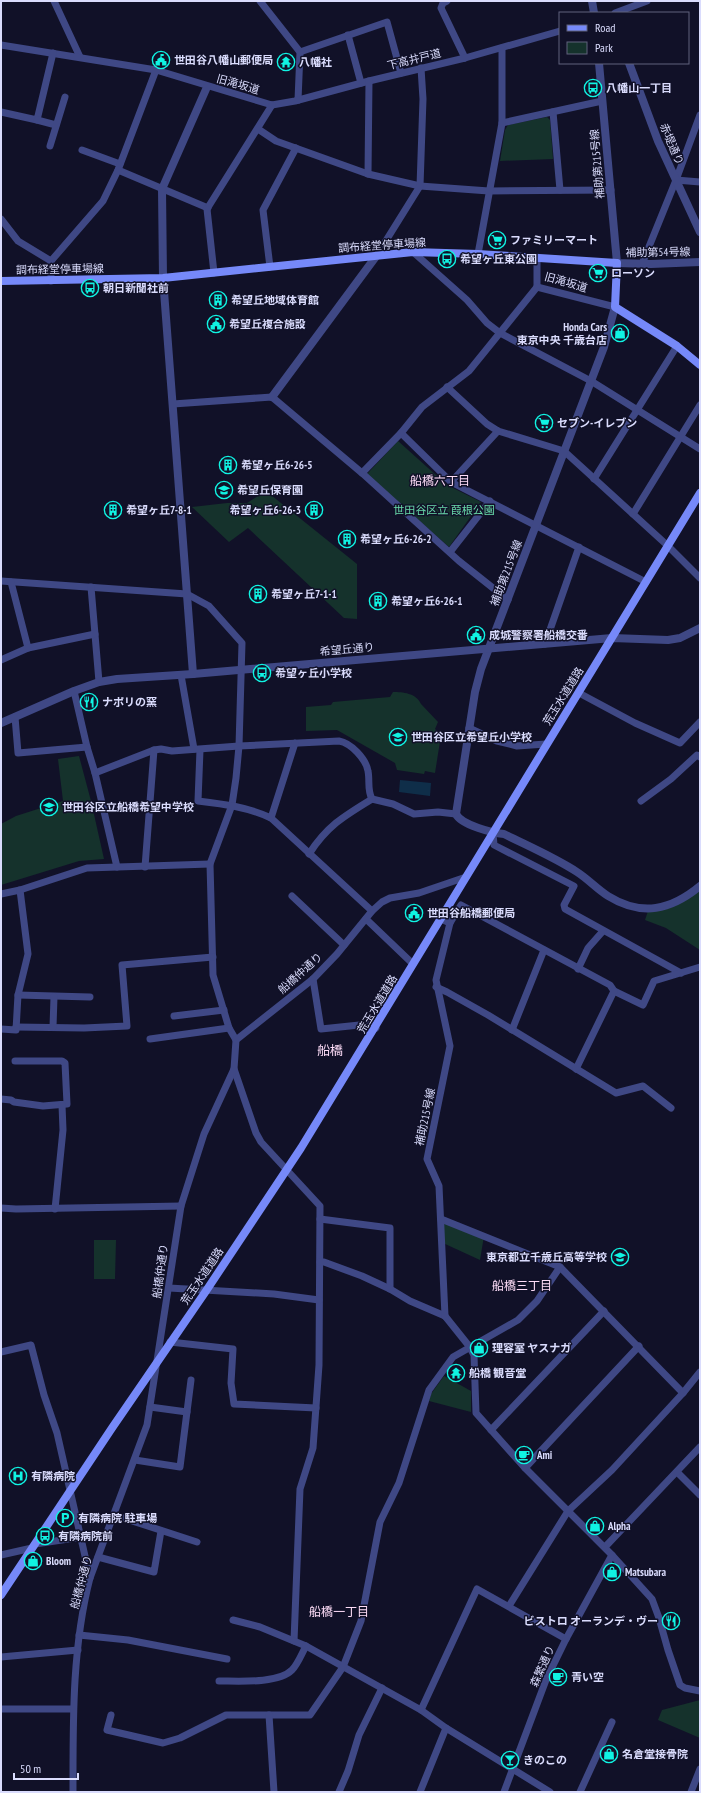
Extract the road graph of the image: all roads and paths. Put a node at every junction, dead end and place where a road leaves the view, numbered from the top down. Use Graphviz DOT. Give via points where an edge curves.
graph roads {
  1 [pos="54,1"];
  2 [pos="260,1"];
  3 [pos="447,1"];
  4 [pos="592,1"];
  5 [pos="647,1"];
  6 [pos="594,12"];
  7 [pos="618,12"];
  8 [pos="559,31"];
  9 [pos="348,35"];
  10 [pos="1,45"];
  11 [pos="502,48"];
  12 [pos="53,52"];
  13 [pos="300,52"];
  14 [pos="80,57"];
  15 [pos="465,58"];
  16 [pos="599,64"];
  17 [pos="629,64"];
  18 [pos="421,68"];
  19 [pos="156,70"];
  20 [pos="401,73"];
  21 [pos="369,81"];
  22 [pos="361,83"];
  23 [pos="207,87"];
  24 [pos="65,97"];
  25 [pos="298,100"];
  26 [pos="602,101"];
  27 [pos="272,105"];
  28 [pos="1,112"];
  29 [pos="553,112"];
  30 [pos="700,115"];
  31 [pos="37,120"];
  32 [pos="502,123"];
  33 [pos="56,125"];
  34 [pos="258,129"];
  35 [pos="50,146"];
  36 [pos="296,148"];
  37 [pos="82,150"];
  38 [pos="119,167"];
  39 [pos="368,174"];
  40 [pos="676,180"];
  41 [pos="700,182"];
  42 [pos="420,186"];
  43 [pos="162,189"];
  44 [pos="560,190"];
  45 [pos="611,190"];
  46 [pos="489,191"];
  47 [pos="208,208"];
  48 [pos="1,219"];
  49 [pos="700,232"];
  50 [pos="413,252"];
  51 [pos="478,254"];
  52 [pos="377,255"];
  53 [pos="537,258"];
  54 [pos="51,261"];
  55 [pos="700,262"];
  56 [pos="617,263"];
  57 [pos="642,264"];
  58 [pos="270,267"];
  59 [pos="214,273"];
  60 [pos="163,278"];
  61 [pos="1,281"];
  62 [pos="51,281"];
  63 [pos="537,287"];
  64 [pos="615,307"];
  65 [pos="500,333"];
  66 [pos="677,346"];
  67 [pos="700,366"];
  68 [pos="591,381"];
  69 [pos="447,387"];
  70 [pos="272,397"];
  71 [pos="173,404"];
  72 [pos="700,405"];
  73 [pos="637,409"];
  74 [pos="498,431"];
  75 [pos="401,433"];
  76 [pos="680,436"];
  77 [pos="700,449"];
  78 [pos="564,451"];
  79 [pos="362,472"];
  80 [pos="594,479"];
  81 [pos="451,482"];
  82 [pos="700,492"];
  83 [pos="490,501"];
  84 [pos="632,514"];
  85 [pos="536,525"];
  86 [pos="668,546"];
  87 [pos="579,547"];
  88 [pos="450,552"];
  89 [pos="700,578"];
  90 [pos="1,581"];
  91 [pos="11,582"];
  92 [pos="646,582"];
  93 [pos="91,587"];
  94 [pos="186,594"];
  95 [pos="508,600"];
  96 [pos="700,628"];
  97 [pos="95,634"];
  98 [pos="612,638"];
  99 [pos="545,644"];
  100 [pos="28,648"];
  101 [pos="488,649"];
  102 [pos="1,660"];
  103 [pos="243,669"];
  104 [pos="193,674"];
  105 [pos="182,675"];
  106 [pos="99,682"];
  107 [pos="74,691"];
  108 [pos="579,693"];
  109 [pos="15,717"];
  110 [pos="700,722"];
  111 [pos="1,723"];
  112 [pos="469,728"];
  113 [pos="295,744"];
  114 [pos="546,744"];
  115 [pos="239,746"];
  116 [pos="87,747"];
  117 [pos="197,749"];
  118 [pos="154,750"];
  119 [pos="700,757"];
  120 [pos="95,773"];
  121 [pos="372,799"];
  122 [pos="641,801"];
  123 [pos="232,805"];
  124 [pos="456,814"];
  125 [pos="271,818"];
  126 [pos="493,833"];
  127 [pos="309,854"];
  128 [pos="210,864"];
  129 [pos="117,866"];
  130 [pos="146,867"];
  131 [pos="466,877"];
  132 [pos="700,886"];
  133 [pos="20,890"];
  134 [pos="1,894"];
  135 [pos="292,896"];
  136 [pos="452,900"];
  137 [pos="461,905"];
  138 [pos="372,911"];
  139 [pos="366,919"];
  140 [pos="441,919"];
  141 [pos="450,924"];
  142 [pos="603,930"];
  143 [pos="344,945"];
  144 [pos="544,950"];
  145 [pos="213,957"];
  146 [pos="413,964"];
  147 [pos="700,967"];
  148 [pos="578,969"];
  149 [pos="681,973"];
  150 [pos="313,979"];
  151 [pos="436,987"];
  152 [pos="614,991"];
  153 [pos="18,994"];
  154 [pos="54,997"];
  155 [pos="90,997"];
  156 [pos="224,1010"];
  157 [pos="174,1016"];
  158 [pos="16,1027"];
  159 [pos="53,1028"];
  160 [pos="229,1028"];
  161 [pos="376,1028"];
  162 [pos="1,1030"];
  163 [pos="512,1030"];
  164 [pos="150,1040"];
  165 [pos="236,1040"];
  166 [pos="15,1062"];
  167 [pos="234,1069"];
  168 [pos="576,1069"];
  169 [pos="1,1099"];
  170 [pos="62,1105"];
  171 [pos="671,1108"];
  172 [pos="286,1170"];
  173 [pos="181,1206"];
  174 [pos="1,1208"];
  175 [pos="55,1209"];
  176 [pos="320,1219"];
  177 [pos="440,1219"];
  178 [pos="320,1262"];
  179 [pos="560,1267"];
  180 [pos="169,1288"];
  181 [pos="390,1289"];
  182 [pos="206,1291"];
  183 [pos="319,1300"];
  184 [pos="604,1311"];
  185 [pos="445,1316"];
  186 [pos="170,1342"];
  187 [pos="469,1346"];
  188 [pos="639,1346"];
  189 [pos="1,1352"];
  190 [pos="156,1363"];
  191 [pos="700,1372"];
  192 [pos="192,1380"];
  193 [pos="683,1393"];
  194 [pos="150,1407"];
  195 [pos="316,1408"];
  196 [pos="187,1412"];
  197 [pos="491,1430"];
  198 [pos="700,1448"];
  199 [pos="135,1460"];
  200 [pos="525,1468"];
  201 [pos="677,1472"];
  202 [pos="71,1489"];
  203 [pos="700,1495"];
  204 [pos="568,1511"];
  205 [pos="114,1516"];
  206 [pos="161,1531"];
  207 [pos="82,1537"];
  208 [pos="197,1542"];
  209 [pos="33,1546"];
  210 [pos="605,1547"];
  211 [pos="1,1555"];
  212 [pos="612,1555"];
  213 [pos="98,1557"];
  214 [pos="90,1578"];
  215 [pos="1,1595"];
  216 [pos="509,1606"];
  217 [pos="233,1620"];
  218 [pos="79,1635"];
  219 [pos="566,1639"];
  220 [pos="294,1641"];
  221 [pos="306,1646"];
  222 [pos="78,1650"];
  223 [pos="1,1657"];
  224 [pos="227,1659"];
  225 [pos="343,1667"];
  226 [pos="219,1681"];
  227 [pos="382,1688"];
  228 [pos="700,1691"];
  229 [pos="1,1709"];
  230 [pos="73,1709"];
  231 [pos="421,1710"];
  232 [pos="111,1715"];
  233 [pos="269,1715"];
  234 [pos="612,1722"];
  235 [pos="446,1728"];
  236 [pos="513,1768"];
  237 [pos="700,1769"];
  238 [pos="73,1792"];
  239 [pos="274,1792"];
  240 [pos="338,1792"];
  241 [pos="420,1792"];
  242 [pos="504,1792"];
  243 [pos="550,1792"];
  244 [pos="580,1792"];
  245 [pos="691,1792"];
  1 -- 14 [label="street"];
  2 -- 13 [label="street"];
  3 -- 15 [label="street" via="441,8"];
  4 -- 6 [label="street"];
  5 -- 7 [label="street"];
  8 -- 11 [label="street, 下高井戸道"];
  9 -- 13 [label="street"];
  9 -- 20 [label="street" via="387,22"];
  9 -- 22 [label="street"];
  10 -- 12 [label="street, 旧滝坂道"];
  11 -- 15 [label="street, 下高井戸道"];
  11 -- 32 [label="street"];
  12 -- 14 [label="street, 旧滝坂道"];
  12 -- 31 [label="street"];
  13 -- 25 [label="street"];
  14 -- 19 [label="street, 旧滝坂道"];
  15 -- 18 [label="street, 下高井戸道"];
  16 -- 26 [label="street, 補助第215号線"];
  17 -- 40 [label="street, 赤堤通り" via="658,141"];
  18 -- 20 [label="street, 下高井戸道"];
  18 -- 42 [label="street" via="423,99"];
  19 -- 23 [label="street, 旧滝坂道"];
  19 -- 38 [label="street"];
  20 -- 21 [label="street, 下高井戸道"];
  21 -- 22 [label="street, 下高井戸道"];
  21 -- 39 [label="street"];
  22 -- 25 [label="street, 下高井戸道"];
  23 -- 27 [label="street, 旧滝坂道" via="240,94"];
  23 -- 43 [label="street"];
  24 -- 33 [label="street"];
  25 -- 27 [label="street, 下高井戸道"];
  26 -- 29 [label="street"];
  26 -- 45 [label="street, 補助第215号線"];
  27 -- 34 [label="street"];
  28 -- 31 [label="street"];
  29 -- 32 [label="street"];
  29 -- 44 [label="street"];
  30 -- 40 [label="street"];
  31 -- 33 [label="street"];
  32 -- 46 [label="street"];
  33 -- 35 [label="street"];
  34 -- 36 [label="street" via="276,141"];
  34 -- 47 [label="street"];
  36 -- 39 [label="street"];
  36 -- 58 [label="street" via="264,210"];
  37 -- 38 [label="street"];
  38 -- 43 [label="street"];
  38 -- 54 [label="street" via="103,201"];
  39 -- 42 [label="street"];
  40 -- 41 [label="street"];
  40 -- 49 [label="street, 赤堤通り"];
  40 -- 57 [label="street"];
  42 -- 46 [label="street"];
  42 -- 52 [label="street"];
  43 -- 47 [label="street"];
  43 -- 60 [label="street"];
  44 -- 45 [label="street"];
  44 -- 46 [label="street"];
  45 -- 56 [label="street, 補助第215号線"];
  46 -- 51 [label="street"];
  47 -- 59 [label="street"];
  48 -- 54 [label="street" via="18,241"];
  50 -- 51 [label="main road, 調布経堂停車場線"];
  50 -- 52 [label="main road, 調布経堂停車場線"];
  50 -- 65 [label="street"];
  51 -- 53 [label="main road, 調布経堂停車場線"];
  52 -- 58 [label="main road, 調布経堂停車場線"];
  52 -- 70 [label="street"];
  53 -- 56 [label="main road, 調布経堂停車場線"];
  53 -- 63 [label="street, 旧滝坂道"];
  54 -- 62 [label="street"];
  55 -- 57 [label="street, 補助第54号線"];
  56 -- 57 [label="street, 補助第54号線"];
  56 -- 64 [label="main road"];
  58 -- 59 [label="main road, 調布経堂停車場線"];
  59 -- 60 [label="main road, 調布経堂停車場線"];
  60 -- 62 [label="main road, 調布経堂停車場線"];
  60 -- 71 [label="street"];
  61 -- 62 [label="main road, 調布経堂停車場線"];
  63 -- 64 [label="street, 旧滝坂道"];
  63 -- 65 [label="street"];
  64 -- 66 [label="main road"];
  64 -- 68 [label="street, 補助第215号線"];
  65 -- 68 [label="street"];
  65 -- 69 [label="street" via="469,371"];
  66 -- 67 [label="main road"];
  66 -- 73 [label="street"];
  68 -- 73 [label="street"];
  68 -- 78 [label="street, 補助第215号線"];
  69 -- 74 [label="street"];
  69 -- 75 [label="street" via="422,407"];
  70 -- 71 [label="street"];
  70 -- 79 [label="street"];
  71 -- 94 [label="street"];
  72 -- 76 [label="street"];
  73 -- 76 [label="street"];
  73 -- 80 [label="street"];
  74 -- 78 [label="street"];
  74 -- 81 [label="street"];
  75 -- 79 [label="street"];
  75 -- 81 [label="street"];
  76 -- 77 [label="street"];
  76 -- 84 [label="street"];
  78 -- 80 [label="street"];
  78 -- 85 [label="street, 補助第215号線"];
  79 -- 88 [label="street"];
  80 -- 84 [label="street"];
  81 -- 83 [label="street"];
  82 -- 86 [label="main road, 荒玉水道道路"];
  83 -- 85 [label="street"];
  83 -- 88 [label="street"];
  84 -- 86 [label="street"];
  85 -- 87 [label="street"];
  85 -- 95 [label="street, 補助第215号線"];
  86 -- 89 [label="street"];
  86 -- 92 [label="main road, 荒玉水道道路"];
  87 -- 92 [label="street"];
  87 -- 99 [label="street"];
  88 -- 95 [label="street"];
  90 -- 91 [label="street"];
  91 -- 93 [label="street"];
  91 -- 100 [label="street"];
  92 -- 98 [label="main road, 荒玉水道道路"];
  93 -- 94 [label="street"];
  93 -- 97 [label="street"];
  94 -- 103 [label="street" via="209,606 242,642"];
  94 -- 104 [label="street"];
  95 -- 101 [label="street, 補助第215号線"];
  96 -- 98 [label="street, 希望丘通り" via="680,638 668,640"];
  97 -- 100 [label="street"];
  97 -- 106 [label="street"];
  98 -- 99 [label="street, 希望丘通り"];
  98 -- 108 [label="main road, 荒玉水道道路"];
  99 -- 101 [label="street, 希望丘通り"];
  100 -- 102 [label="street"];
  101 -- 103 [label="street, 希望丘通り"];
  101 -- 112 [label="street, 補助第215号線" via="475,692"];
  103 -- 104 [label="street, 希望丘通り"];
  103 -- 115 [label="street"];
  104 -- 105 [label="street, 希望丘通り"];
  105 -- 106 [label="street, 希望丘通り"];
  105 -- 117 [label="street"];
  106 -- 107 [label="street, 希望丘通り"];
  107 -- 109 [label="street, 希望丘通り"];
  107 -- 116 [label="street"];
  108 -- 110 [label="street" via="635,723 680,743"];
  108 -- 114 [label="main road, 荒玉水道道路"];
  109 -- 111 [label="street, 希望丘通り"];
  109 -- 116 [label="street" via="18,753"];
  112 -- 114 [label="street" via="497,741 517,746"];
  112 -- 124 [label="street, 補助第215号線"];
  113 -- 115 [label="street"];
  113 -- 121 [label="street" via="339,741 349,745 362,758 368,770"];
  113 -- 125 [label="street"];
  114 -- 126 [label="main road, 荒玉水道道路"];
  115 -- 117 [label="street"];
  115 -- 123 [label="street"];
  116 -- 120 [label="street"];
  117 -- 118 [label="street"];
  117 -- 123 [label="street" via="198,801"];
  118 -- 120 [label="street"];
  118 -- 130 [label="street"];
  119 -- 122 [label="street" via="697,755 671,779"];
  120 -- 129 [label="street"];
  121 -- 124 [label="street" via="393,804 414,814"];
  121 -- 127 [label="street" via="341,818 317,841"];
  123 -- 125 [label="street"];
  123 -- 128 [label="street"];
  124 -- 126 [label="street" via="459,819"];
  125 -- 127 [label="street"];
  126 -- 131 [label="main road, 荒玉水道道路"];
  126 -- 132 [label="street" via="504,834 564,864 608,896 628,906 649,909 666,907 686,898"];
  126 -- 142 [label="street" via="494,844 574,886 564,905 565,909"];
  127 -- 138 [label="street"];
  128 -- 130 [label="street"];
  128 -- 145 [label="street"];
  129 -- 130 [label="street"];
  129 -- 133 [label="street" via="87,868"];
  131 -- 136 [label="main road, 荒玉水道道路"];
  131 -- 138 [label="street, 船橋仲通り" via="419,893 390,898"];
  133 -- 134 [label="street"];
  133 -- 153 [label="street" via="28,954"];
  135 -- 143 [label="street"];
  136 -- 137 [label="street"];
  136 -- 140 [label="main road, 荒玉水道道路"];
  137 -- 141 [label="street, 補助215号線"];
  137 -- 144 [label="street"];
  138 -- 139 [label="street, 船橋仲通り"];
  139 -- 143 [label="street, 船橋仲通り"];
  139 -- 146 [label="street"];
  140 -- 141 [label="street"];
  140 -- 146 [label="main road, 荒玉水道道路"];
  141 -- 151 [label="street, 補助215号線" via="436,975"];
  142 -- 148 [label="street" via="588,948"];
  142 -- 149 [label="street"];
  143 -- 150 [label="street, 船橋仲通り"];
  144 -- 148 [label="street"];
  144 -- 163 [label="street"];
  145 -- 156 [label="street" via="213,976"];
  145 -- 159 [label="street" via="122,966 127,1026"];
  146 -- 161 [label="main road, 荒玉水道道路"];
  147 -- 149 [label="street"];
  148 -- 152 [label="street" via="610,985"];
  149 -- 152 [label="street" via="654,980 643,1006"];
  150 -- 161 [label="street" via="321,1029 369,1024"];
  150 -- 165 [label="street, 船橋仲通り"];
  151 -- 163 [label="street"];
  151 -- 177 [label="street, 補助215号線" via="450,1046 427,1159 439,1186"];
  152 -- 168 [label="street"];
  153 -- 154 [label="street"];
  153 -- 158 [label="street"];
  154 -- 155 [label="street"];
  154 -- 159 [label="street"];
  156 -- 157 [label="street"];
  156 -- 160 [label="street"];
  158 -- 159 [label="street"];
  158 -- 162 [label="street" via="16,1030"];
  160 -- 164 [label="street"];
  160 -- 165 [label="street"];
  161 -- 172 [label="main road, 荒玉水道道路"];
  163 -- 168 [label="street"];
  165 -- 167 [label="street, 船橋仲通り"];
  166 -- 170 [label="street" via="65,1063 66,1104"];
  167 -- 172 [label="street" via="256,1133"];
  167 -- 173 [label="street, 船橋仲通り" via="199,1147"];
  168 -- 171 [label="street" via="616,1093 643,1086"];
  169 -- 170 [label="street" via="43,1106"];
  170 -- 175 [label="street" via="63,1130"];
  172 -- 176 [label="street" via="320,1206"];
  172 -- 182 [label="main road, 荒玉水道道路"];
  173 -- 175 [label="street"];
  173 -- 180 [label="street, 船橋仲通り"];
  174 -- 175 [label="street"];
  176 -- 178 [label="street"];
  176 -- 181 [label="street" via="390,1228"];
  177 -- 179 [label="street"];
  177 -- 185 [label="street, 補助215号線"];
  178 -- 181 [label="street" via="362,1276"];
  178 -- 183 [label="street"];
  179 -- 184 [label="street"];
  179 -- 187 [label="street" via="537,1301 518,1320"];
  180 -- 182 [label="street"];
  180 -- 190 [label="street, 船橋仲通り"];
  181 -- 185 [label="street"];
  182 -- 183 [label="street" via="274,1294"];
  182 -- 186 [label="main road, 荒玉水道道路"];
  183 -- 195 [label="street"];
  184 -- 188 [label="street"];
  184 -- 197 [label="street"];
  185 -- 187 [label="street"];
  186 -- 190 [label="main road, 荒玉水道道路"];
  186 -- 195 [label="street" via="233,1349 231,1383 234,1404"];
  187 -- 197 [label="street" via="474,1355 476,1413"];
  187 -- 225 [label="street" via="453,1357 429,1390 399,1483 380,1522 361,1621"];
  188 -- 193 [label="street"];
  188 -- 200 [label="street"];
  189 -- 202 [label="street" via="31,1345"];
  190 -- 194 [label="street, 船橋仲通り"];
  190 -- 202 [label="main road, 荒玉水道道路"];
  191 -- 193 [label="street"];
  192 -- 196 [label="street"];
  193 -- 204 [label="street" via="612,1470"];
  194 -- 196 [label="street"];
  194 -- 199 [label="street, 船橋仲通り" via="147,1425"];
  195 -- 220 [label="street" via="313,1448 300,1489"];
  196 -- 199 [label="street" via="180,1467"];
  197 -- 200 [label="street"];
  198 -- 201 [label="street"];
  199 -- 205 [label="street, 船橋仲通り"];
  200 -- 204 [label="street"];
  201 -- 203 [label="street"];
  201 -- 210 [label="street"];
  202 -- 207 [label="street"];
  202 -- 209 [label="main road, 荒玉水道道路"];
  204 -- 210 [label="street"];
  204 -- 216 [label="street"];
  205 -- 206 [label="street"];
  205 -- 213 [label="street, 船橋仲通り"];
  206 -- 208 [label="street"];
  206 -- 213 [label="street" via="154,1572"];
  207 -- 209 [label="street"];
  207 -- 214 [label="street"];
  209 -- 211 [label="street"];
  209 -- 215 [label="main road, 荒玉水道道路"];
  210 -- 212 [label="street"];
  212 -- 219 [label="street, 森繁通り"];
  212 -- 228 [label="street" via="652,1600 680,1685"];
  213 -- 214 [label="street, 船橋仲通り"];
  214 -- 218 [label="street, 船橋仲通り"];
  216 -- 219 [label="street"];
  216 -- 231 [label="street" via="478,1589"];
  217 -- 220 [label="street" via="260,1627"];
  218 -- 222 [label="street, 船橋仲通り"];
  218 -- 224 [label="street" via="128,1640"];
  219 -- 236 [label="street, 森繁通り" via="546,1680"];
  220 -- 221 [label="street"];
  221 -- 225 [label="street"];
  221 -- 226 [label="street" via="293,1670 283,1677 247,1682"];
  222 -- 223 [label="street"];
  222 -- 230 [label="street, 船橋仲通り"];
  225 -- 227 [label="street"];
  225 -- 233 [label="street" via="310,1715"];
  227 -- 231 [label="street"];
  227 -- 240 [label="street" via="359,1735 348,1771"];
  229 -- 230 [label="street"];
  230 -- 238 [label="street, 船橋仲通り"];
  231 -- 235 [label="street"];
  232 -- 233 [label="street" via="107,1730 163,1743 180,1738 226,1715"];
  233 -- 239 [label="street"];
  234 -- 244 [label="street"];
  235 -- 236 [label="street"];
  235 -- 241 [label="street"];
  236 -- 242 [label="street, 森繁通り"];
  236 -- 243 [label="street"];
  237 -- 245 [label="street"];
}
